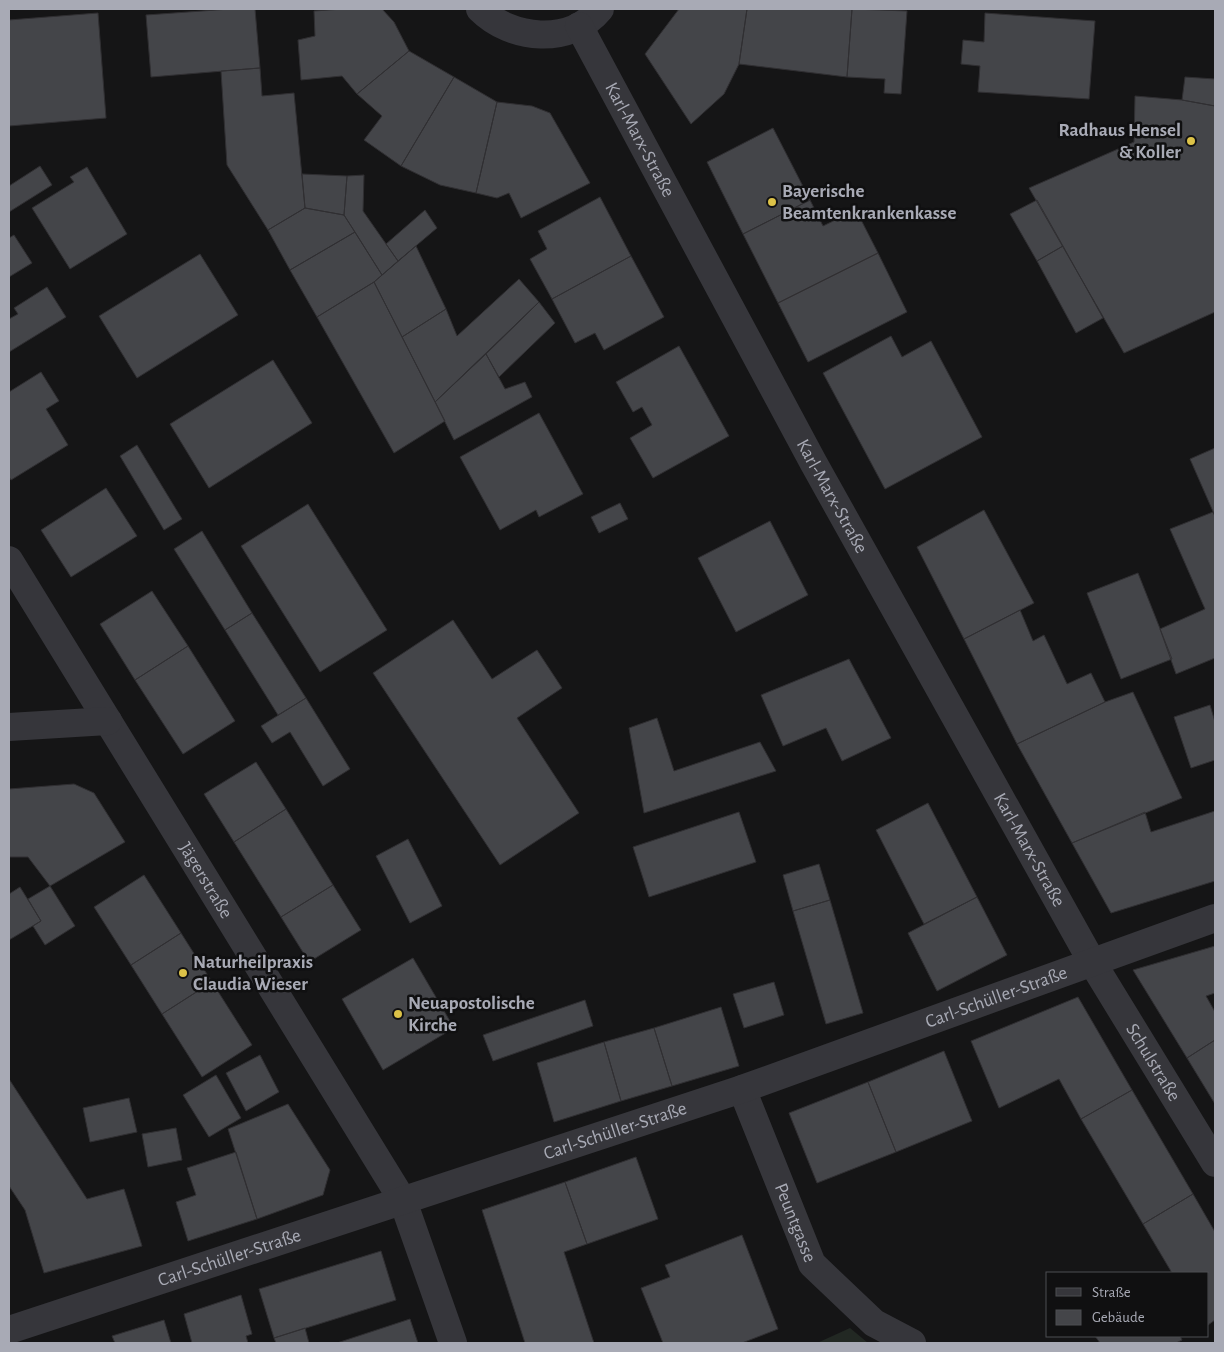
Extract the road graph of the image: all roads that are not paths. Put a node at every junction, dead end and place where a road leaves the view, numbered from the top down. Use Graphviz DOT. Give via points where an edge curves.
graph roads {
  1 [pos="480,9"];
  2 [pos="600,9"];
  3 [pos="579,26"];
  4 [pos="9,560"];
  5 [pos="108,721"];
  6 [pos="9,726"];
  7 [pos="1215,918"];
  8 [pos="1092,962"];
  9 [pos="742,1089"];
  10 [pos="1215,1163"];
  11 [pos="403,1201"];
  12 [pos="9,1330"];
  13 [pos="453,1343"];
  14 [pos="912,1343"];
  1 -- 3 [label="street" via="497,23 517,32 559,34"];
  2 -- 3 [label="street"];
  3 -- 8 [label="street, Karl-Marx-Straße" via="813,462"];
  4 -- 5 [label="street, Jägerstraße"];
  5 -- 6 [label="street"];
  5 -- 11 [label="street, Jägerstraße"];
  7 -- 8 [label="street, Carl-Schüller-Straße"];
  8 -- 9 [label="street, Carl-Schüller-Straße"];
  8 -- 10 [label="street, Schulstraße"];
  9 -- 11 [label="street, Carl-Schüller-Straße"];
  9 -- 14 [label="street, Peuntgasse" via="812,1264 874,1323"];
  11 -- 12 [label="street, Carl-Schüller-Straße"];
  11 -- 13 [label="street, Jägerstraße"];
}
